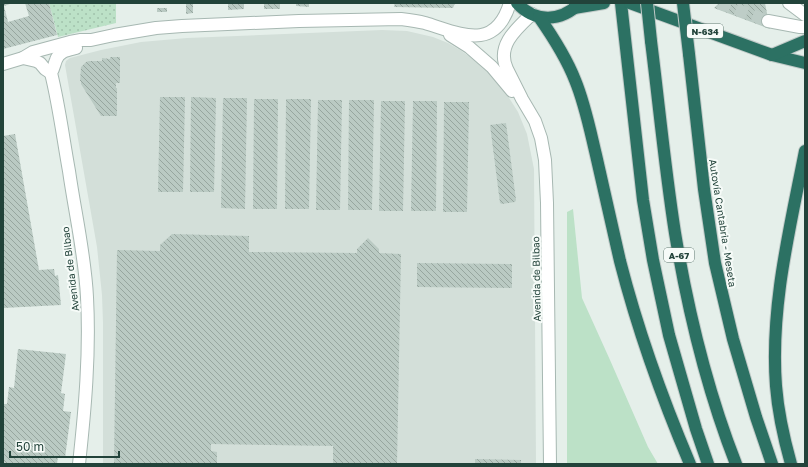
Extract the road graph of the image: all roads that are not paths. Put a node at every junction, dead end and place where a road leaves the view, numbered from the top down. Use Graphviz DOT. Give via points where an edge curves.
graph roads {
  1 [pos="510,3"];
  2 [pos="517,3"];
  3 [pos="604,3"];
  4 [pos="621,3"];
  5 [pos="683,3"];
  6 [pos="789,3"];
  7 [pos="641,4"];
  8 [pos="577,6"];
  9 [pos="805,15"];
  10 [pos="536,16"];
  11 [pos="768,21"];
  12 [pos="805,27"];
  13 [pos="437,28"];
  14 [pos="91,40"];
  15 [pos="805,41"];
  16 [pos="772,55"];
  17 [pos="23,58"];
  18 [pos="805,63"];
  19 [pos="3,64"];
  20 [pos="51,73"];
  21 [pos="522,99"];
  22 [pos="805,150"];
  23 [pos="79,464"];
  24 [pos="550,464"];
  25 [pos="690,464"];
  26 [pos="708,464"];
  27 [pos="736,464"];
  28 [pos="772,464"];
  29 [pos="791,464"];
  1 -- 13 [label="street, Avenida de Bilbao" via="498,26 483,35 462,35"];
  2 -- 10 [label="highway"];
  3 -- 8 [label="highway"];
  4 -- 26 [label="highway" via="643,200 653,260 669,335"];
  5 -- 28 [label="highway, Autovía Cantabria - Meseta, bridge" via="715,263 732,340"];
  6 -- 9 [label="street"];
  7 -- 16 [label="highway, N-634"];
  7 -- 27 [label="highway, A-67, bridge" via="651,41 681,268 699,348"];
  8 -- 10 [label="highway" via="561,16"];
  10 -- 21 [label="street, Avenida de Bilbao" via="510,37 504,56 504,64"];
  10 -- 25 [label="highway" via="561,51 581,95 636,318 668,413"];
  11 -- 12 [label="street"];
  13 -- 14 [label="street, Avenida de Bilbao" via="401,19 288,22 156,28"];
  13 -- 21 [label="street, Avenida de Bilbao" via="480,56"];
  14 -- 17 [label="street, Avenida de Bilbao" via="81,40 33,52"];
  14 -- 20 [label="street, Avenida de Bilbao" via="83,46 62,52"];
  15 -- 16 [label="highway"];
  16 -- 18 [label="highway, N-634"];
  17 -- 19 [label="street, Avenida de Bilbao"];
  17 -- 20 [label="street" via="40,63"];
  20 -- 23 [label="street, Avenida de Bilbao" via="80,238 87,297 87,386"];
  21 -- 24 [label="street, Avenida de Bilbao" via="535,121 545,160"];
  22 -- 29 [label="highway" via="783,263 775,335 778,402"];
}
